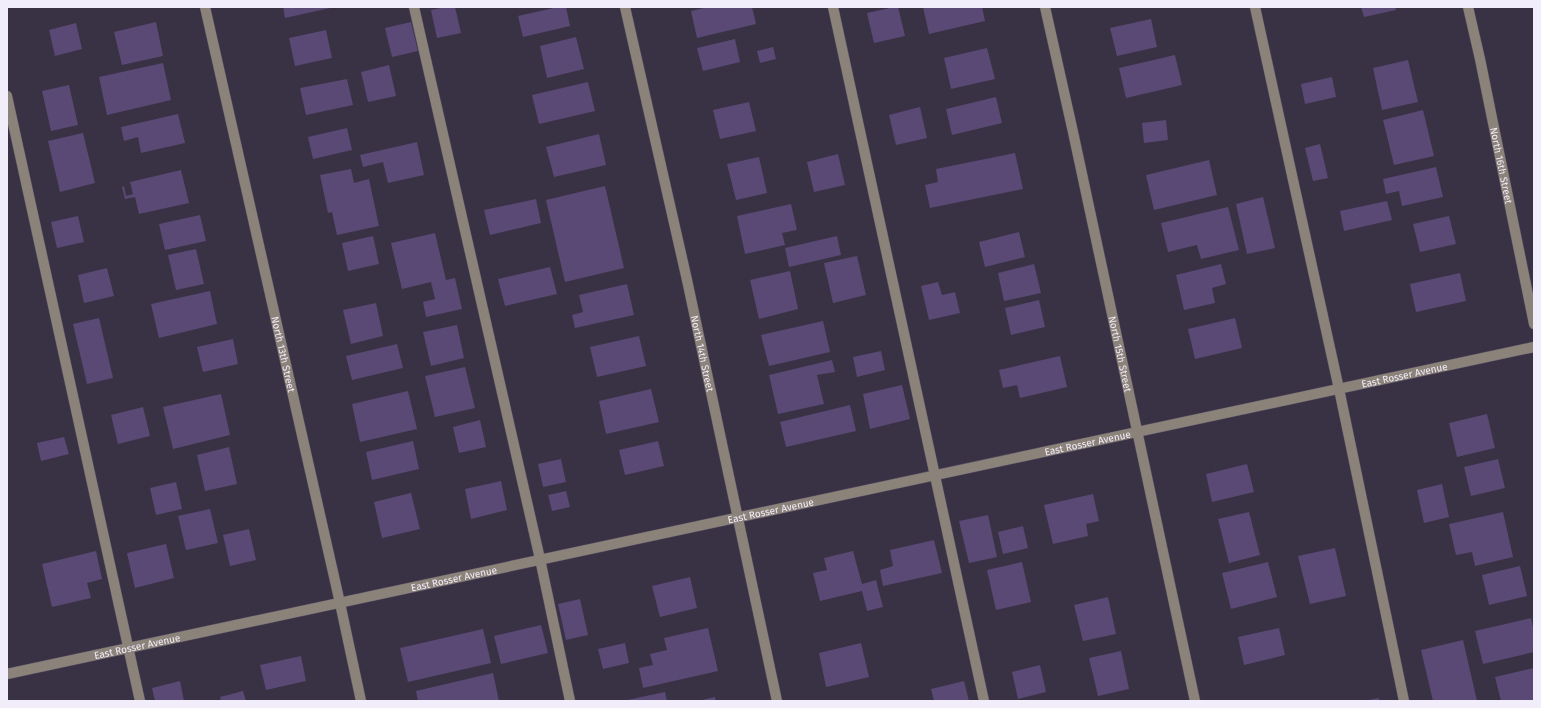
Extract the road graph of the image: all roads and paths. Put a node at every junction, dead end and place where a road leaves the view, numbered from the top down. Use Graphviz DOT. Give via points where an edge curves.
graph roads {
  1 [pos="205,7"];
  2 [pos="414,7"];
  3 [pos="625,7"];
  4 [pos="833,7"];
  5 [pos="1045,7"];
  6 [pos="1255,7"];
  7 [pos="1468,7"];
  8 [pos="7,96"];
  9 [pos="1534,324"];
  10 [pos="1534,347"];
  11 [pos="1338,389"];
  12 [pos="1137,433"];
  13 [pos="934,476"];
  14 [pos="737,517"];
  15 [pos="540,559"];
  16 [pos="340,603"];
  17 [pos="129,648"];
  18 [pos="7,674"];
  19 [pos="140,701"];
  20 [pos="361,701"];
  21 [pos="570,701"];
  22 [pos="777,701"];
  23 [pos="984,701"];
  24 [pos="1195,701"];
  25 [pos="1404,701"];
  1 -- 16 [label="street, North 13th Street"];
  2 -- 15 [label="street"];
  3 -- 14 [label="street, North 14th Street"];
  4 -- 13 [label="street"];
  5 -- 12 [label="street, North 15th Street"];
  6 -- 11 [label="street"];
  7 -- 9 [label="street, North 16th Street"];
  8 -- 17 [label="street"];
  10 -- 11 [label="street, East Rosser Avenue"];
  11 -- 12 [label="street, East Rosser Avenue"];
  11 -- 25 [label="street"];
  12 -- 13 [label="street, East Rosser Avenue"];
  12 -- 24 [label="street, North 15th Street"];
  13 -- 14 [label="street, East Rosser Avenue"];
  13 -- 23 [label="street"];
  14 -- 15 [label="street, East Rosser Avenue"];
  14 -- 22 [label="street, North 14th Street"];
  15 -- 16 [label="street, East Rosser Avenue"];
  15 -- 21 [label="street"];
  16 -- 17 [label="street, East Rosser Avenue"];
  16 -- 20 [label="street, North 13th Street"];
  17 -- 18 [label="street, East Rosser Avenue"];
  17 -- 19 [label="street"];
}
